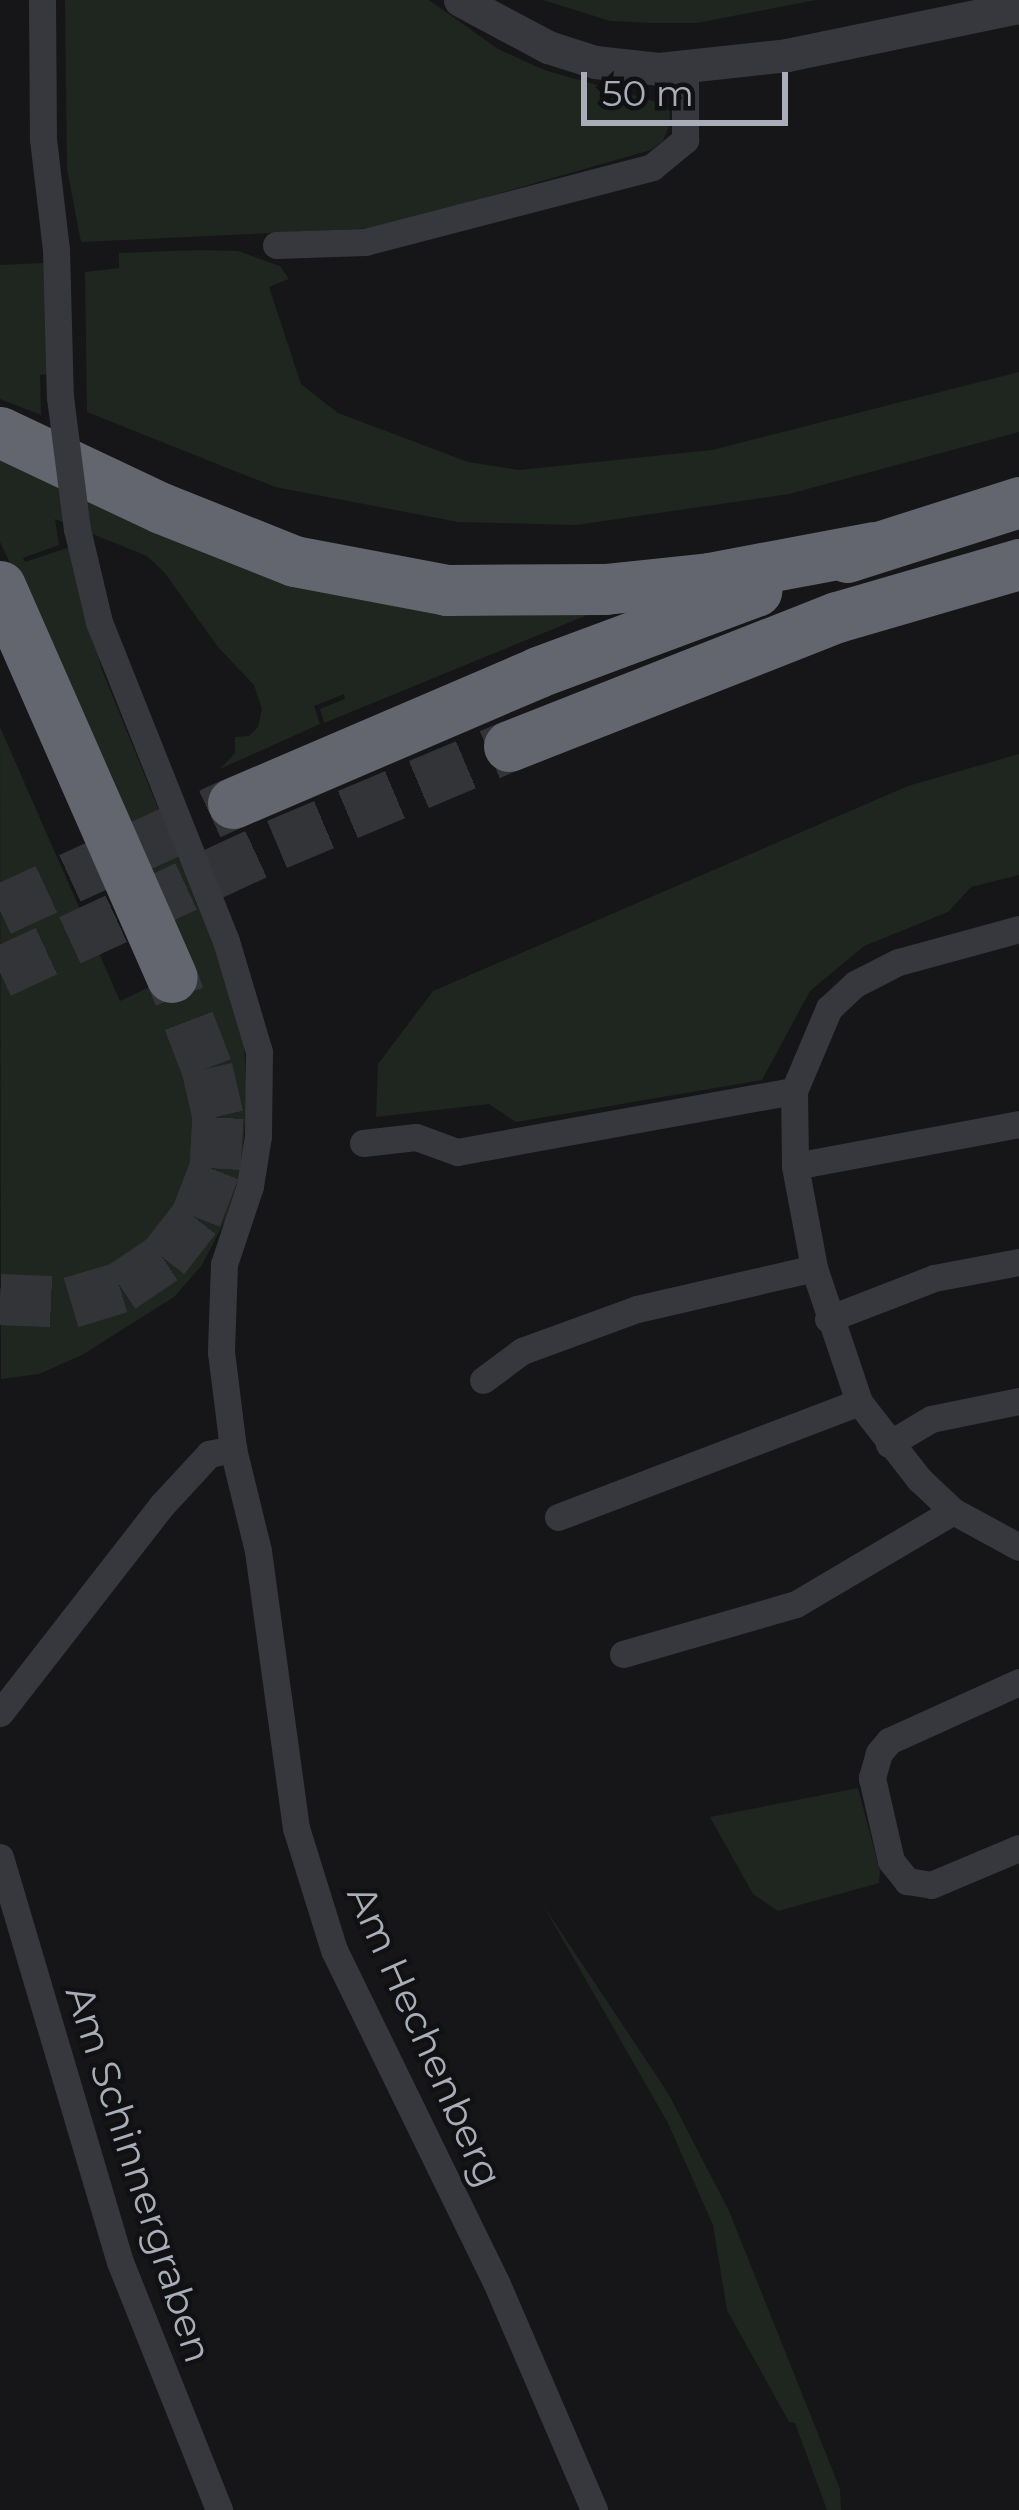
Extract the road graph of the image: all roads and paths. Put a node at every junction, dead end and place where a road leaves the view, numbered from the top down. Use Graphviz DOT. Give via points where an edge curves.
graph roads {
  1 [pos="42,0"];
  2 [pos="460,0"];
  3 [pos="1019,7"];
  4 [pos="685,69"];
  5 [pos="276,245"];
  6 [pos="0,432"];
  7 [pos="1019,502"];
  8 [pos="875,547"];
  9 [pos="1019,565"];
  10 [pos="0,586"];
  11 [pos="0,662"];
  12 [pos="508,746"];
  13 [pos="233,802"];
  14 [pos="1019,929"];
  15 [pos="794,1091"];
  16 [pos="1019,1124"];
  17 [pos="363,1143"];
  18 [pos="795,1166"];
  19 [pos="1019,1262"];
  20 [pos="814,1268"];
  21 [pos="828,1318"];
  22 [pos="483,1380"];
  23 [pos="859,1402"];
  24 [pos="1019,1402"];
  25 [pos="889,1444"];
  26 [pos="233,1449"];
  27 [pos="953,1511"];
  28 [pos="558,1517"];
  29 [pos="1019,1547"];
  30 [pos="623,1654"];
  31 [pos="1019,1682"];
  32 [pos="0,1713"];
  33 [pos="1019,1847"];
  34 [pos="0,1857"];
  35 [pos="218,2510"];
  36 [pos="594,2510"];
  1 -- 26 [label="street, Am Hechenberg, bridge" via="60,397 77,529 132,717 254,1025 258,1136 224,1288 221,1352"];
  2 -- 4 [label="street" via="595,62"];
  3 -- 4 [label="street"];
  4 -- 5 [label="street" via="685,140 652,167 365,242"];
  6 -- 8 [label="highway" via="294,561 446,590 605,589"];
  7 -- 8 [label="highway"];
  8 -- 13 [label="highway" via="538,672"];
  9 -- 12 [label="highway" via="837,617"];
  10 -- 11 [label="highway" via="158,984"];
  14 -- 15 [label="street" via="898,962 855,984 829,1008"];
  15 -- 17 [label="street" via="457,1152 416,1137"];
  15 -- 18 [label="street"];
  16 -- 18 [label="street"];
  18 -- 20 [label="street"];
  19 -- 21 [label="street" via="934,1279"];
  20 -- 21 [label="street"];
  20 -- 22 [label="street" via="637,1309 522,1351"];
  21 -- 23 [label="street"];
  23 -- 25 [label="street"];
  23 -- 28 [label="street"];
  24 -- 25 [label="street" via="931,1419"];
  25 -- 27 [label="street"];
  26 -- 32 [label="street" via="209,1454 161,1506"];
  26 -- 36 [label="street, Am Hechenberg" via="258,1551 296,1828 334,1950 496,2282"];
  27 -- 29 [label="street"];
  27 -- 30 [label="street" via="796,1604"];
  31 -- 33 [label="street" via="889,1741 872,1778 891,1861 907,1881 931,1885"];
  34 -- 35 [label="street, Am Schinnergraben" via="120,2262"];
}
